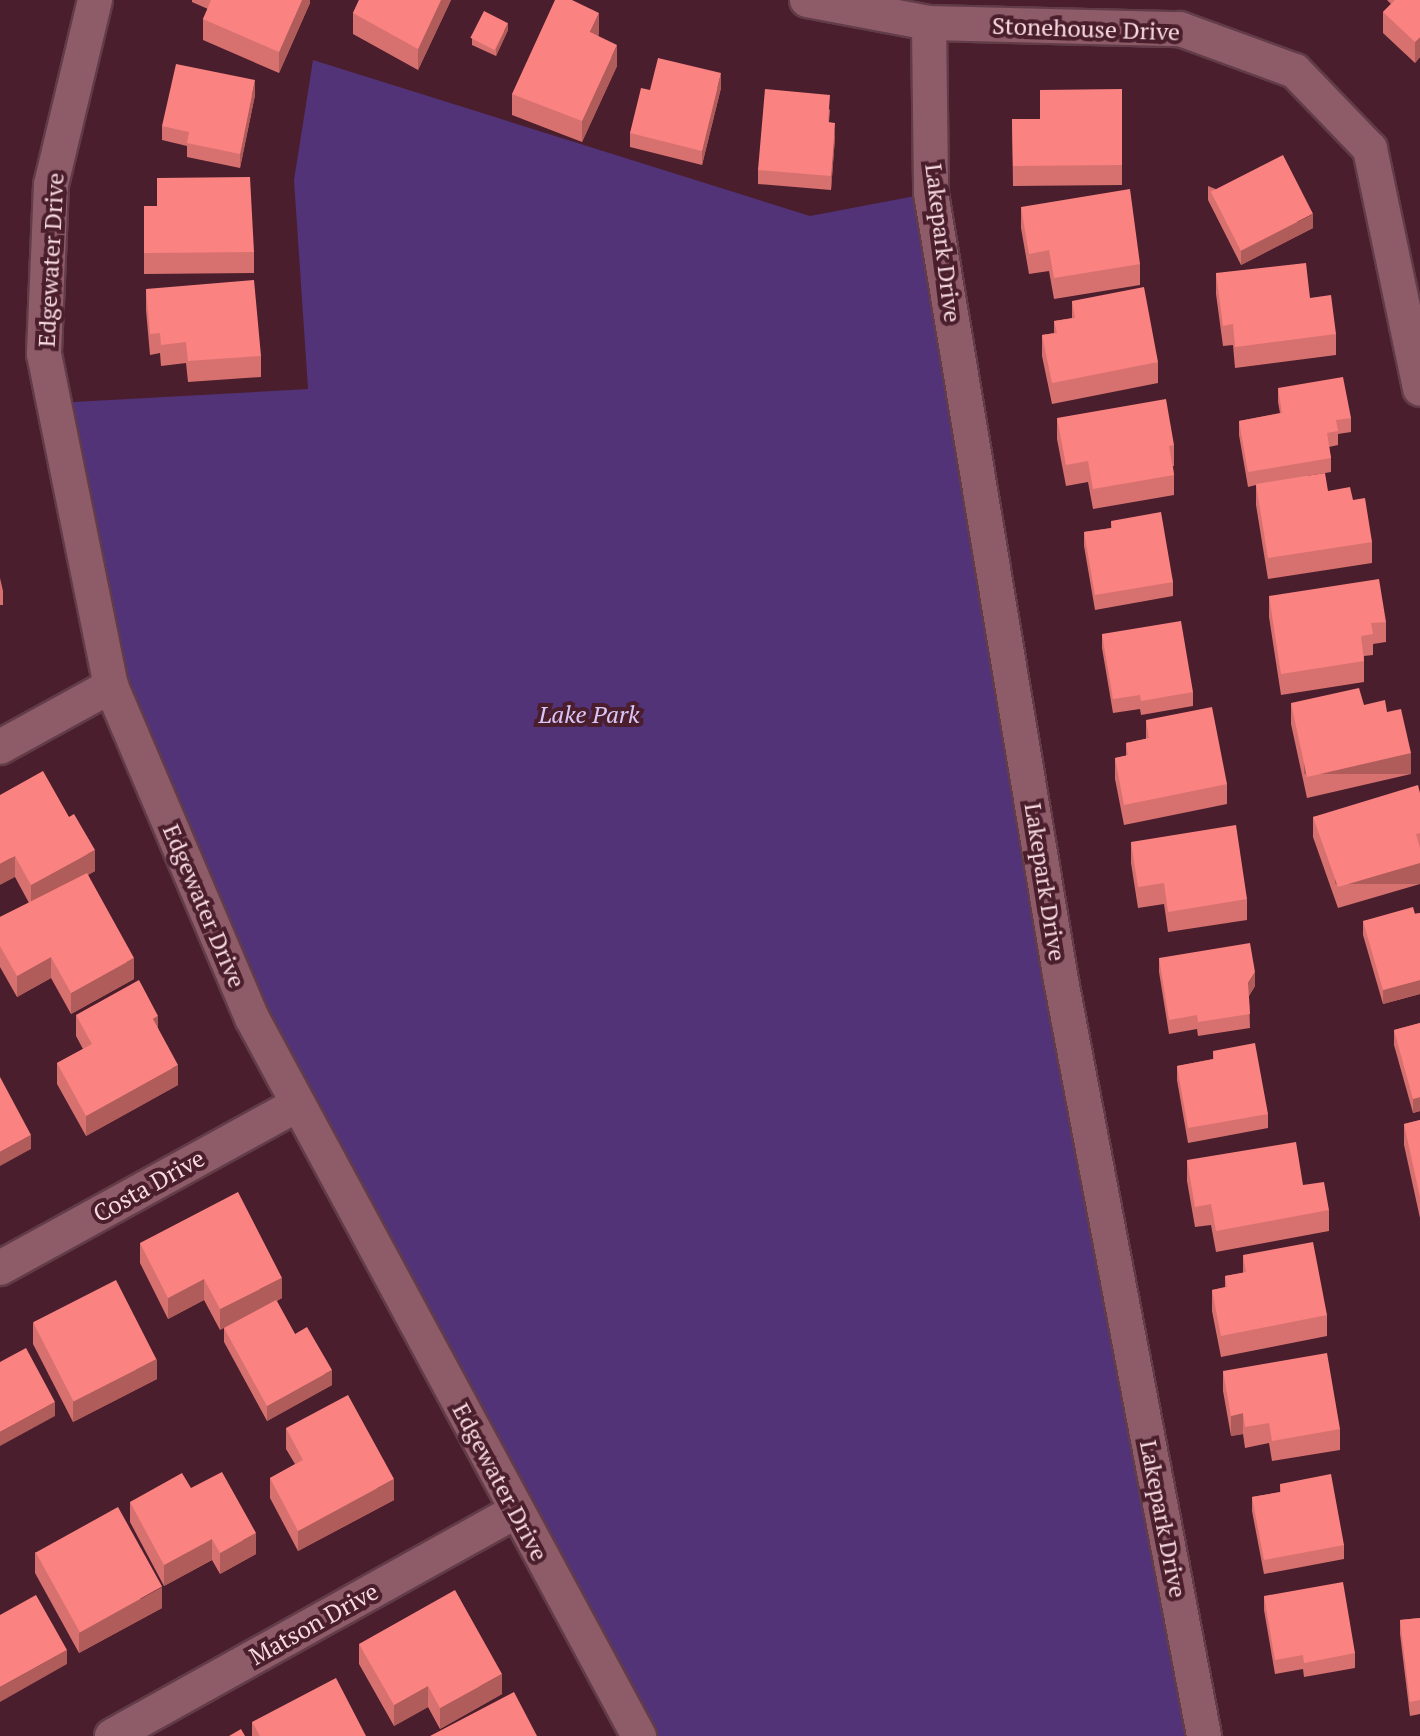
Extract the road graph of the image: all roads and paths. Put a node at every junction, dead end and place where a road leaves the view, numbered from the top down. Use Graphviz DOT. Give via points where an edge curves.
graph roads {
  1 [pos="95,0"];
  2 [pos="807,0"];
  3 [pos="929,23"];
  4 [pos="1420,389"];
  5 [pos="111,686"];
  6 [pos="0,747"];
  7 [pos="298,1104"];
  8 [pos="0,1268"];
  9 [pos="515,1512"];
  10 [pos="112,1736"];
  11 [pos="639,1736"];
  12 [pos="1204,1736"];
  1 -- 5 [label="street, Edgewater Drive" via="51,185 44,354"];
  2 -- 3 [label="street, Stonehouse Drive"];
  3 -- 4 [label="street, Stonehouse Drive" via="1180,29 1295,71 1370,149"];
  3 -- 12 [label="street, Lakepark Drive" via="931,193 1060,975"];
  5 -- 6 [label="street"];
  5 -- 7 [label="street, Edgewater Drive" via="252,1018"];
  7 -- 8 [label="street, Costa Drive"];
  7 -- 9 [label="street, Edgewater Drive"];
  9 -- 10 [label="street, Matson Drive"];
  9 -- 11 [label="street, Edgewater Drive"];
}
